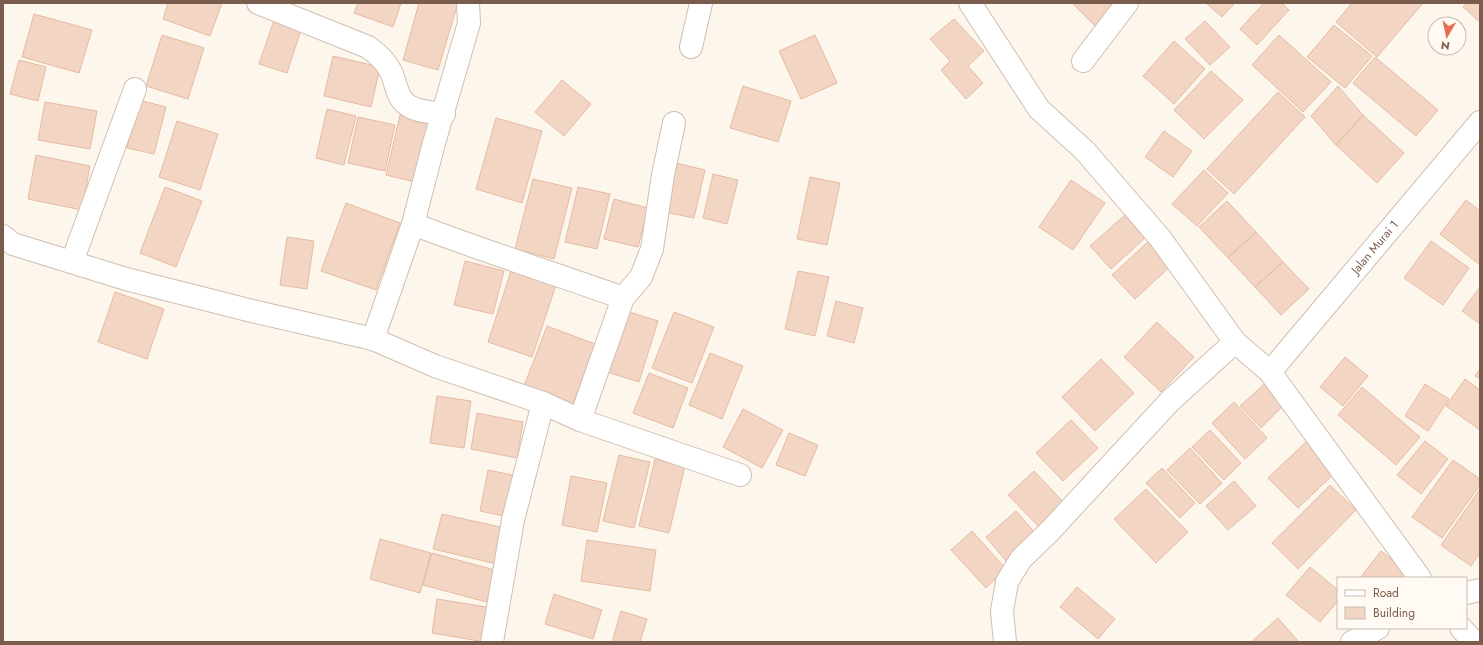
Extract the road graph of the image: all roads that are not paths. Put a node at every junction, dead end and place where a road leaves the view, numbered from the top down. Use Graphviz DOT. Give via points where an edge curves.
graph roads {
  1 [pos="258,3"];
  2 [pos="468,3"];
  3 [pos="701,3"];
  4 [pos="970,3"];
  5 [pos="1127,3"];
  6 [pos="691,47"];
  7 [pos="1083,61"];
  8 [pos="134,89"];
  9 [pos="444,114"];
  10 [pos="1480,122"];
  11 [pos="674,123"];
  12 [pos="413,224"];
  13 [pos="3,236"];
  14 [pos="72,262"];
  15 [pos="624,298"];
  16 [pos="373,339"];
  17 [pos="1235,342"];
  18 [pos="1270,372"];
  19 [pos="542,403"];
  20 [pos="580,420"];
  21 [pos="740,475"];
  22 [pos="1419,577"];
  23 [pos="1480,590"];
  24 [pos="1467,593"];
  25 [pos="1376,629"];
  26 [pos="1462,629"];
  27 [pos="492,642"];
  28 [pos="1005,642"];
  29 [pos="1352,642"];
  30 [pos="1474,642"];
  1 -- 9 [label="street" via="368,47 383,59 405,103 417,110"];
  2 -- 9 [label="street" via="469,23"];
  3 -- 6 [label="street"];
  4 -- 17 [label="street" via="1039,109 1085,152 1160,238"];
  5 -- 7 [label="street"];
  8 -- 14 [label="street"];
  9 -- 12 [label="street"];
  10 -- 18 [label="street, Jalan Murai 1"];
  11 -- 15 [label="street" via="652,249 641,277"];
  12 -- 15 [label="street" via="477,249"];
  12 -- 16 [label="street"];
  13 -- 14 [label="street" via="13,244"];
  14 -- 16 [label="street" via="245,310"];
  15 -- 20 [label="street"];
  16 -- 19 [label="street" via="435,366"];
  17 -- 18 [label="street"];
  17 -- 28 [label="street" via="1170,401 1021,559 1008,582 1002,610"];
  18 -- 22 [label="street"];
  19 -- 20 [label="street"];
  19 -- 27 [label="street" via="513,520"];
  20 -- 21 [label="street"];
  23 -- 24 [label="street"];
  25 -- 29 [label="street"];
  26 -- 30 [label="street"];
}
